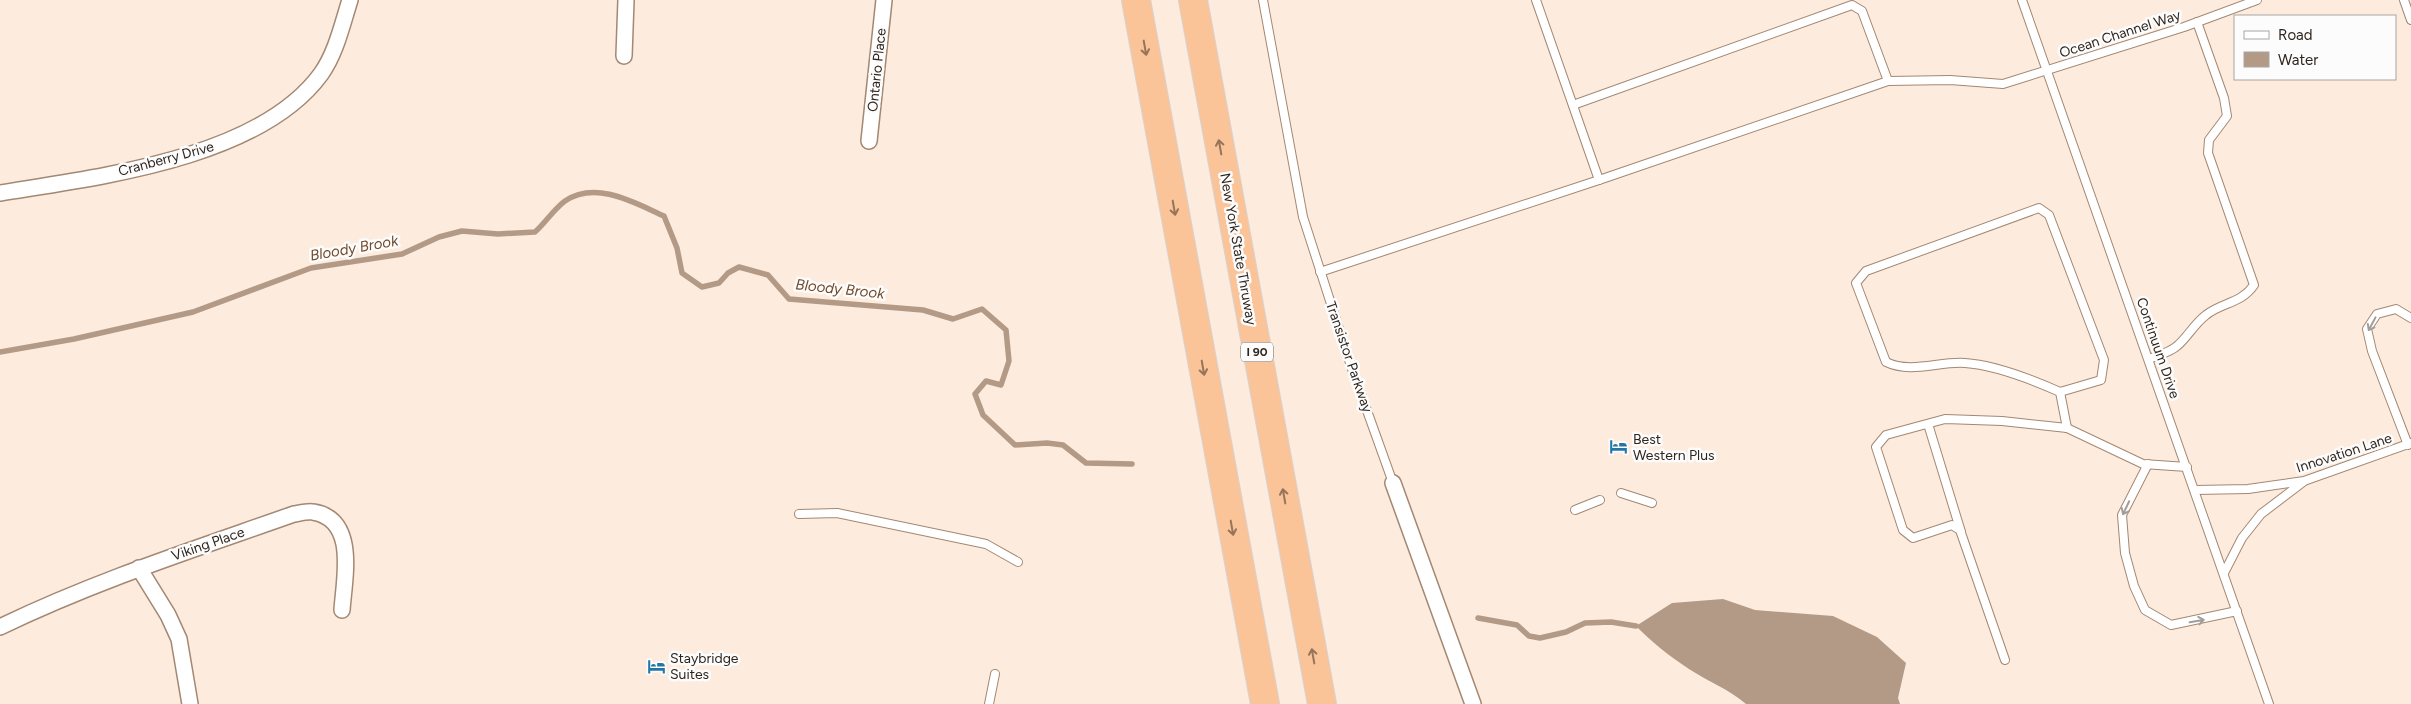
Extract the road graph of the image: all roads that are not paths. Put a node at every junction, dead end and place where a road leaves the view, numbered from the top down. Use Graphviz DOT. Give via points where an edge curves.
graph roads {
  1 [pos="350,0"];
  2 [pos="626,0"];
  3 [pos="884,0"];
  4 [pos="1136,0"];
  5 [pos="1193,0"];
  6 [pos="1263,0"];
  7 [pos="1536,0"];
  8 [pos="2022,0"];
  9 [pos="2257,0"];
  10 [pos="2404,0"];
  11 [pos="2411,20"];
  12 [pos="2197,22"];
  13 [pos="624,56"];
  14 [pos="2047,71"];
  15 [pos="1888,81"];
  16 [pos="1573,105"];
  17 [pos="869,141"];
  18 [pos="1599,180"];
  19 [pos="0,193"];
  20 [pos="1320,272"];
  21 [pos="2411,318"];
  22 [pos="2148,359"];
  23 [pos="2060,392"];
  24 [pos="1928,424"];
  25 [pos="2067,428"];
  26 [pos="2409,444"];
  27 [pos="2148,464"];
  28 [pos="2187,467"];
  29 [pos="2304,481"];
  30 [pos="1393,483"];
  31 [pos="2195,490"];
  32 [pos="1621,493"];
  33 [pos="1600,500"];
  34 [pos="1652,503"];
  35 [pos="1575,510"];
  36 [pos="799,514"];
  37 [pos="1961,533"];
  38 [pos="1018,562"];
  39 [pos="139,568"];
  40 [pos="2224,573"];
  41 [pos="342,610"];
  42 [pos="2237,611"];
  43 [pos="0,627"];
  44 [pos="2005,660"];
  45 [pos="995,674"];
  46 [pos="190,704"];
  47 [pos="989,704"];
  48 [pos="1265,704"];
  49 [pos="1322,704"];
  50 [pos="1473,704"];
  51 [pos="2269,704"];
  1 -- 19 [label="street, Cranberry Drive" via="338,40 322,74 295,103 266,123 204,151 104,176"];
  2 -- 13 [label="street"];
  3 -- 17 [label="street, Ontario Place"];
  4 -- 48 [label="highway, one-way"];
  49 -- 5 [label="highway, New York State Thruway / I 90, one-way"];
  6 -- 20 [label="lane, Transistor Parkway" via="1302,217"];
  7 -- 16 [label="lane"];
  8 -- 14 [label="lane, Continuum Drive"];
  9 -- 12 [label="lane, Ocean Channel Way"];
  10 -- 11 [label="lane"];
  12 -- 14 [label="lane, Ocean Channel Way"];
  12 -- 22 [label="lane" via="2224,98 2227,116 2209,140 2208,153 2254,285 2239,300 2207,314 2178,346"];
  14 -- 15 [label="lane, Ocean Channel Way" via="2003,84 1950,80"];
  14 -- 22 [label="lane, Continuum Drive"];
  15 -- 16 [label="lane" via="1862,11 1852,6"];
  15 -- 18 [label="lane, Ocean Channel Way"];
  16 -- 18 [label="lane"];
  18 -- 20 [label="lane, Ocean Channel Way"];
  20 -- 30 [label="lane, Transistor Parkway"];
  21 -- 26 [label="lane, one-way" via="2396,309 2378,314 2367,329 2372,351"];
  22 -- 28 [label="lane, Continuum Drive"];
  23 -- 23 [label="lane" via="2101,380 2104,360 2049,215 2039,208 1866,271 1856,283 1886,362 1898,368 1966,363 2028,377"];
  23 -- 25 [label="lane"];
  24 -- 25 [label="lane" via="1945,419 2002,420"];
  24 -- 37 [label="lane"];
  24 -- 37 [label="lane" via="1886,435 1876,448 1903,530 1912,538 1952,525"];
  25 -- 27 [label="lane"];
  26 -- 29 [label="lane, Innovation Lane"];
  27 -- 28 [label="lane"];
  27 -- 42 [label="lane, one-way" via="2122,515 2125,553 2145,610 2171,625"];
  28 -- 31 [label="lane, Continuum Drive"];
  29 -- 31 [label="lane, Innovation Lane" via="2248,489"];
  29 -- 40 [label="lane" via="2261,514 2242,538"];
  30 -- 50 [label="street, Transistor Parkway"];
  31 -- 40 [label="lane, Continuum Drive"];
  32 -- 34 [label="lane"];
  33 -- 35 [label="lane"];
  36 -- 38 [label="lane" via="837,513 986,544"];
  37 -- 44 [label="lane"];
  39 -- 41 [label="street, Viking Place" via="294,514 313,512 329,519 343,535 346,551"];
  39 -- 43 [label="street, Viking Place"];
  39 -- 46 [label="street" via="179,639"];
  40 -- 42 [label="lane, Continuum Drive"];
  42 -- 51 [label="lane, Continuum Drive"];
  45 -- 47 [label="lane"];
}
